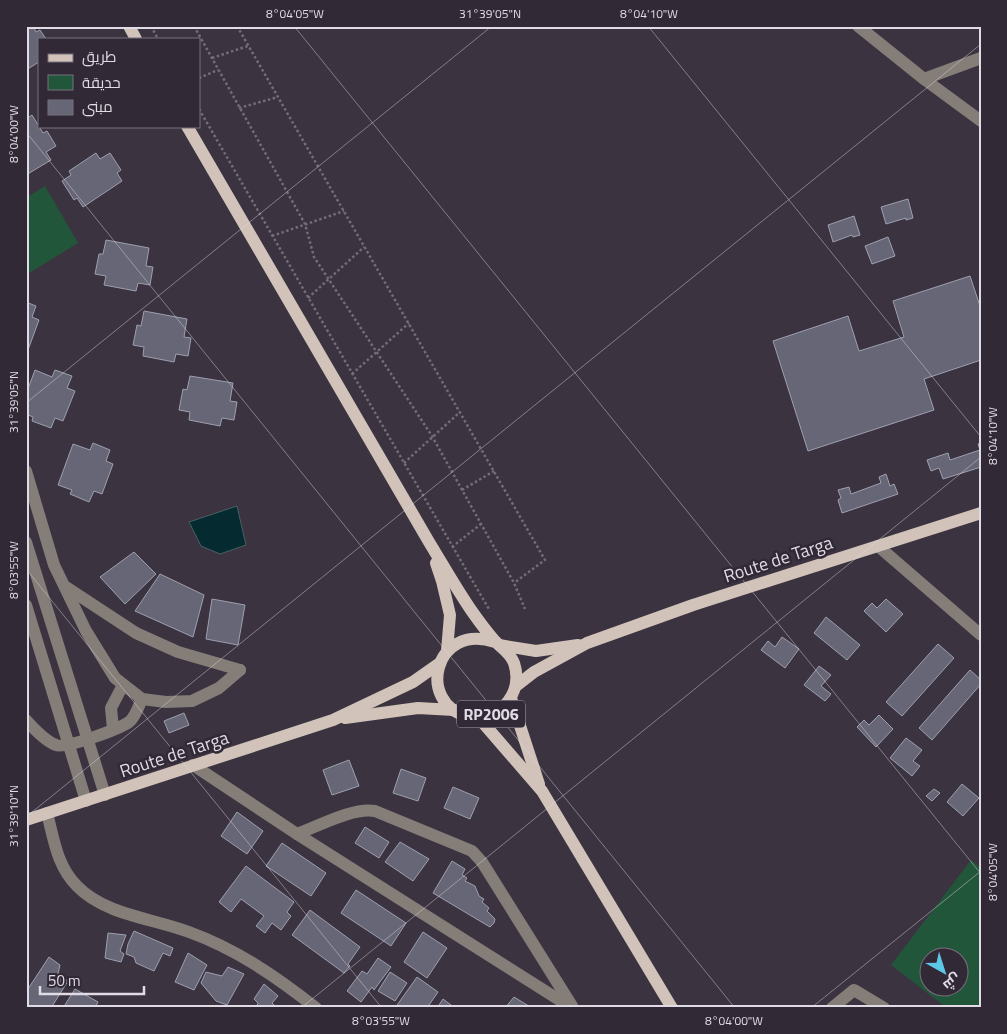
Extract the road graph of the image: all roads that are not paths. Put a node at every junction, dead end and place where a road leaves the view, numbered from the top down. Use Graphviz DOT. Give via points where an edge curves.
graph roads {
  1 [pos="129,26"];
  2 [pos="858,26"];
  3 [pos="135,38"];
  4 [pos="981,58"];
  5 [pos="924,79"];
  6 [pos="981,121"];
  7 [pos="188,128"];
  8 [pos="26,471"];
  9 [pos="981,513"];
  10 [pos="26,542"];
  11 [pos="429,542"];
  12 [pos="878,546"];
  13 [pos="64,586"];
  14 [pos="26,604"];
  15 [pos="981,635"];
  16 [pos="497,643"];
  17 [pos="588,643"];
  18 [pos="447,652"];
  19 [pos="440,663"];
  20 [pos="123,685"];
  21 [pos="516,686"];
  22 [pos="511,698"];
  23 [pos="142,699"];
  24 [pos="454,710"];
  25 [pos="478,717"];
  26 [pos="26,720"];
  27 [pos="333,720"];
  28 [pos="112,729"];
  29 [pos="88,739"];
  30 [pos="69,745"];
  31 [pos="193,766"];
  32 [pos="542,791"];
  33 [pos="105,795"];
  34 [pos="86,801"];
  35 [pos="47,813"];
  36 [pos="26,820"];
  37 [pos="297,834"];
  38 [pos="316,1008"];
  39 [pos="573,1008"];
  40 [pos="672,1008"];
  41 [pos="832,1008"];
  42 [pos="884,1008"];
  1 -- 3 [label="main road"];
  2 -- 5 [label="street"];
  4 -- 5 [label="street"];
  5 -- 6 [label="street"];
  7 -- 11 [label="main road"];
  8 -- 13 [label="street" via="54,566"];
  9 -- 12 [label="main road, Route de Targa / RP2006"];
  10 -- 29 [label="street"];
  11 -- 16 [label="main road" via="471,609"];
  11 -- 18 [label="main road" via="450,615"];
  12 -- 15 [label="street"];
  12 -- 17 [label="main road, Route de Targa / RP2006" via="693,605"];
  13 -- 20 [label="street" via="86,631 115,678"];
  13 -- 23 [label="street" via="136,633 178,652 240,670 219,688 192,701"];
  14 -- 30 [label="street"];
  16 -- 17 [label="main road, Route de Targa / RP2006" via="536,651"];
  16 -- 18 [label="main road, RP2006" via="469,638"];
  16 -- 21 [label="main road, RP2006" via="513,660"];
  17 -- 21 [label="main road, Route de Targa / RP2006" via="534,672"];
  18 -- 19 [label="main road, RP2006"];
  19 -- 24 [label="main road, RP2006" via="439,689 444,701"];
  19 -- 27 [label="main road, Route de Targa / RP2006" via="413,682"];
  20 -- 23 [label="street"];
  20 -- 28 [label="street" via="111,708"];
  21 -- 22 [label="main road, RP2006"];
  22 -- 25 [label="main road, RP2006" via="502,708"];
  22 -- 32 [label="main road"];
  23 -- 28 [label="street" via="130,722"];
  24 -- 25 [label="main road, RP2006"];
  24 -- 27 [label="main road, Route de Targa / RP2006" via="418,708"];
  25 -- 32 [label="main road"];
  26 -- 30 [label="street" via="57,746"];
  27 -- 31 [label="main road, Route de Targa / RP2006"];
  28 -- 29 [label="street"];
  29 -- 30 [label="street"];
  29 -- 33 [label="street"];
  30 -- 34 [label="street"];
  31 -- 33 [label="main road, Route de Targa / RP2006"];
  31 -- 37 [label="street"];
  32 -- 40 [label="main road"];
  33 -- 34 [label="main road, Route de Targa / RP2006"];
  34 -- 35 [label="main road, Route de Targa / RP2006"];
  35 -- 36 [label="main road, Route de Targa / RP2006"];
  35 -- 38 [label="street" via="58,859 78,888 100,903 188,931 253,962"];
  37 -- 39 [label="street"];
  37 -- 39 [label="street" via="367,810 472,851"];
  41 -- 42 [label="street" via="854,990"];
}
